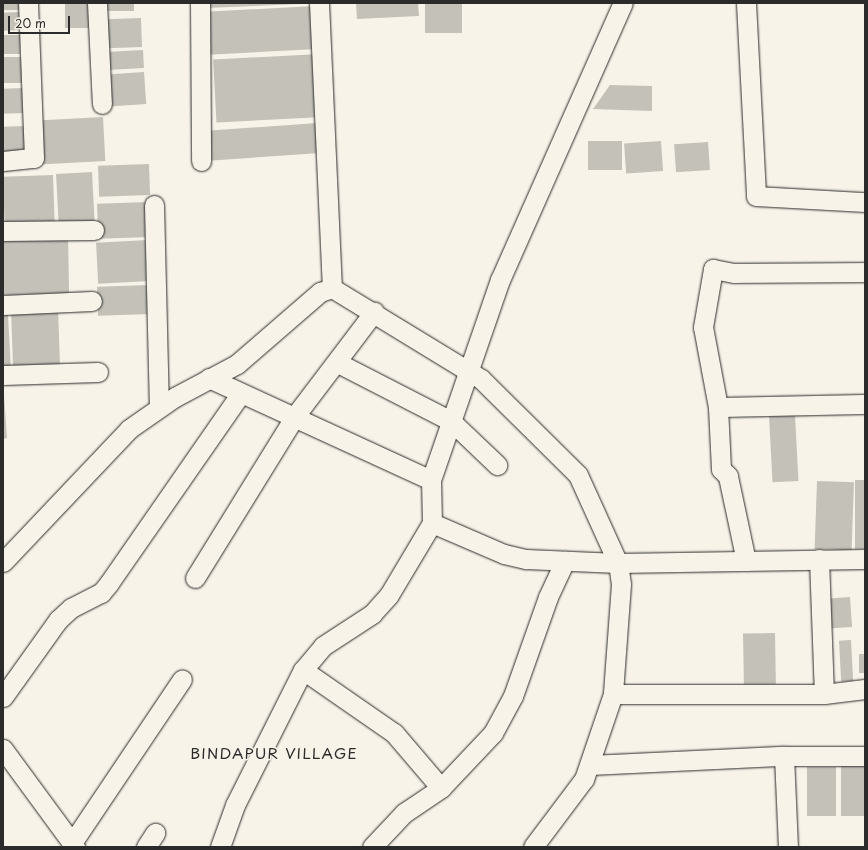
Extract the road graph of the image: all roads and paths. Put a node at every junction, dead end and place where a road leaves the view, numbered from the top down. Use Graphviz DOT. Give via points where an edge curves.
graph roads {
  1 [pos="28,3"];
  2 [pos="97,3"];
  3 [pos="200,3"];
  4 [pos="319,3"];
  5 [pos="623,3"];
  6 [pos="746,3"];
  7 [pos="102,104"];
  8 [pos="3,161"];
  9 [pos="201,161"];
  10 [pos="865,202"];
  11 [pos="154,205"];
  12 [pos="94,230"];
  13 [pos="3,231"];
  14 [pos="865,272"];
  15 [pos="332,288"];
  16 [pos="92,300"];
  17 [pos="3,305"];
  18 [pos="374,312"];
  19 [pos="338,363"];
  20 [pos="469,370"];
  21 [pos="98,372"];
  22 [pos="3,375"];
  23 [pos="209,378"];
  24 [pos="241,393"];
  25 [pos="865,404"];
  26 [pos="718,407"];
  27 [pos="159,408"];
  28 [pos="295,416"];
  29 [pos="451,421"];
  30 [pos="497,465"];
  31 [pos="432,480"];
  32 [pos="432,523"];
  33 [pos="819,559"];
  34 [pos="865,559"];
  35 [pos="746,560"];
  36 [pos="565,561"];
  37 [pos="3,562"];
  38 [pos="618,563"];
  39 [pos="195,578"];
  40 [pos="302,670"];
  41 [pos="182,679"];
  42 [pos="865,689"];
  43 [pos="613,694"];
  44 [pos="824,694"];
  45 [pos="3,697"];
  46 [pos="3,749"];
  47 [pos="784,756"];
  48 [pos="865,756"];
  49 [pos="590,766"];
  50 [pos="441,788"];
  51 [pos="74,845"];
  52 [pos="220,847"];
  53 [pos="372,847"];
  54 [pos="533,847"];
  55 [pos="788,847"];
  1 -- 8 [label="street" via="34,158"];
  2 -- 7 [label="street"];
  3 -- 9 [label="street"];
  4 -- 15 [label="street"];
  5 -- 20 [label="street" via="500,280"];
  6 -- 10 [label="street" via="756,196"];
  11 -- 27 [label="street"];
  12 -- 13 [label="street"];
  14 -- 26 [label="street" via="734,273 713,270 703,327"];
  15 -- 18 [label="street"];
  15 -- 23 [label="street" via="320,292 237,364"];
  16 -- 17 [label="street"];
  18 -- 19 [label="street"];
  18 -- 20 [label="street"];
  19 -- 28 [label="street"];
  19 -- 29 [label="street"];
  20 -- 29 [label="street"];
  20 -- 38 [label="street" via="578,474"];
  21 -- 22 [label="street"];
  23 -- 24 [label="street"];
  23 -- 27 [label="street"];
  24 -- 28 [label="street"];
  24 -- 45 [label="street" via="109,583 101,592 72,608 58,620"];
  25 -- 26 [label="street"];
  26 -- 35 [label="street" via="722,468 728,476"];
  27 -- 37 [label="street" via="129,429"];
  28 -- 31 [label="street"];
  28 -- 39 [label="street"];
  29 -- 30 [label="street"];
  29 -- 31 [label="street"];
  31 -- 32 [label="street"];
  32 -- 36 [label="street" via="504,554 526,559"];
  32 -- 40 [label="street" via="389,595 372,614 318,650"];
  33 -- 34 [label="street"];
  33 -- 35 [label="street"];
  33 -- 44 [label="street"];
  35 -- 38 [label="street"];
  36 -- 38 [label="street"];
  36 -- 50 [label="street" via="548,597 525,667 501,721"];
  38 -- 43 [label="street" via="621,584"];
  40 -- 50 [label="street" via="394,733"];
  40 -- 52 [label="street" via="235,805"];
  41 -- 51 [label="street"];
  42 -- 44 [label="street"];
  43 -- 44 [label="street"];
  43 -- 49 [label="street"];
  46 -- 51 [label="street"];
  47 -- 48 [label="street"];
  47 -- 49 [label="street"];
  47 -- 55 [label="street"];
  49 -- 54 [label="street" via="579,787"];
  50 -- 53 [label="street" via="404,813"];
}
